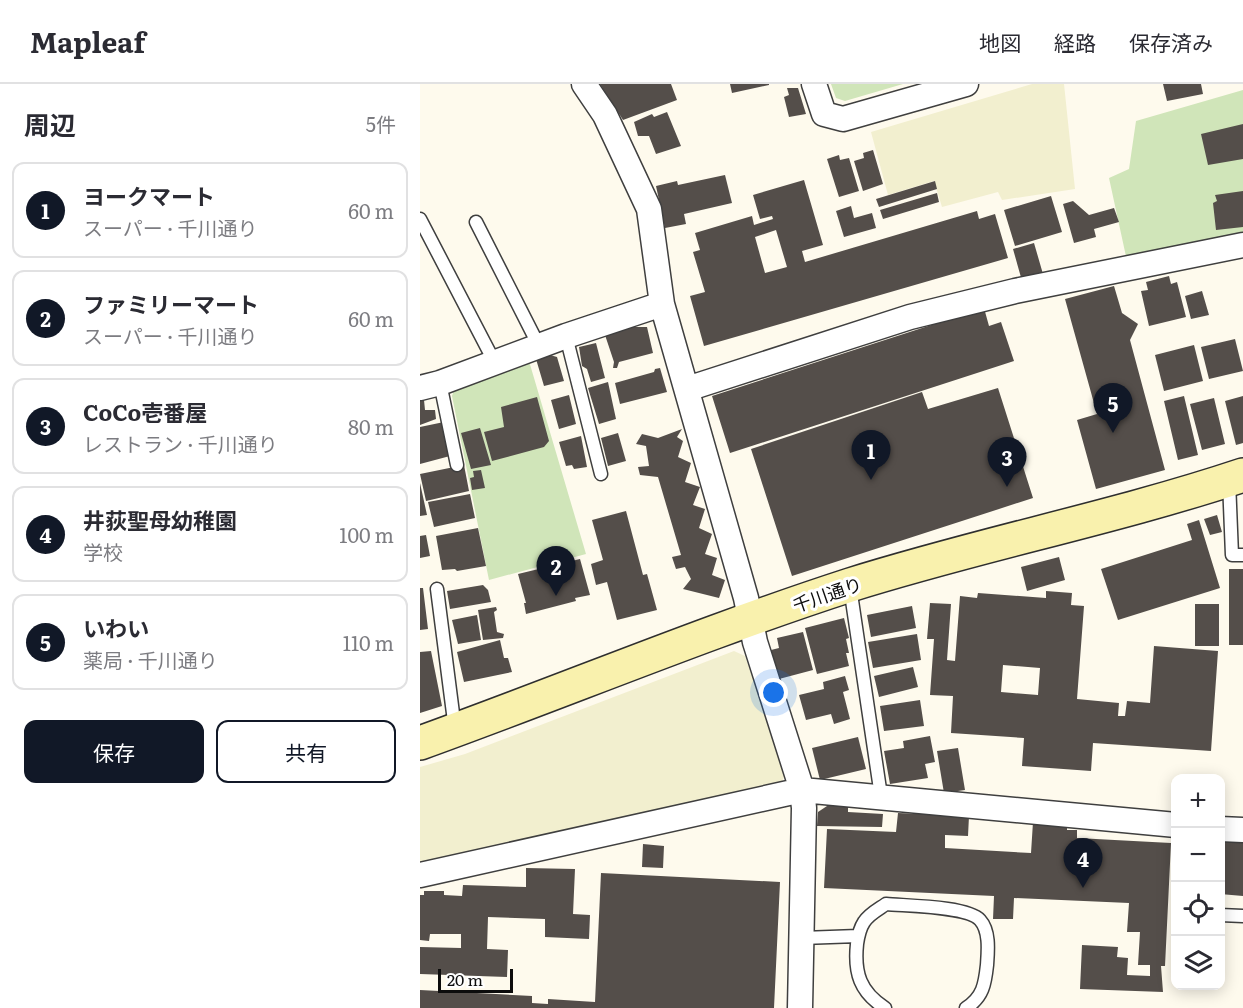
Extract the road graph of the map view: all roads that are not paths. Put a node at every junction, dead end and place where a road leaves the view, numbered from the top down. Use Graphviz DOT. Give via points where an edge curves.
graph roads {
  1 [pos="584,84"];
  2 [pos="814,84"];
  3 [pos="966,84"];
  4 [pos="420,219"];
  5 [pos="476,222"];
  6 [pos="1243,245"];
  7 [pos="662,304"];
  8 [pos="566,336"];
  9 [pos="539,346"];
  10 [pos="495,363"];
  11 [pos="430,386"];
  12 [pos="687,389"];
  13 [pos="457,465"];
  14 [pos="601,474"];
  15 [pos="1236,477"];
  16 [pos="1243,555"];
  17 [pos="849,586"];
  18 [pos="437,589"];
  19 [pos="749,620"];
  20 [pos="455,730"];
  21 [pos="420,743"];
  22 [pos="802,790"];
  23 [pos="881,796"];
  24 [pos="1171,825"];
  25 [pos="1225,829"];
  26 [pos="1243,830"];
  27 [pos="420,875"];
  28 [pos="1225,915"];
  29 [pos="1243,916"];
  30 [pos="858,936"];
  31 [pos="802,938"];
  32 [pos="800,1008"];
  33 [pos="885,1008"];
  34 [pos="966,1008"];
  1 -- 7 [label="street" via="605,115 649,209"];
  2 -- 3 [label="street" via="824,114 843,119"];
  4 -- 10 [label="lane"];
  5 -- 9 [label="lane"];
  6 -- 12 [label="street" via="1015,291 910,317"];
  7 -- 8 [label="street"];
  7 -- 12 [label="street"];
  8 -- 9 [label="street"];
  8 -- 14 [label="lane"];
  9 -- 10 [label="street"];
  10 -- 11 [label="street"];
  11 -- 13 [label="lane"];
  12 -- 19 [label="street"];
  15 -- 16 [label="lane" via="1232,555"];
  15 -- 17 [label="main road, 千川通り"];
  17 -- 19 [label="main road, 千川通り"];
  17 -- 23 [label="lane"];
  18 -- 20 [label="lane"];
  19 -- 20 [label="main road, 千川通り"];
  19 -- 22 [label="street"];
  20 -- 21 [label="main road, 千川通り"];
  22 -- 23 [label="street"];
  22 -- 27 [label="street"];
  22 -- 31 [label="street"];
  23 -- 24 [label="street"];
  25 -- 26 [label="street"];
  28 -- 29 [label="lane"];
  30 -- 31 [label="lane"];
  30 -- 33 [label="lane" via="855,962 860,981 872,1000"];
  30 -- 34 [label="lane" via="864,921 886,904 967,912 974,916 987,932 988,953 985,986 978,999"];
  31 -- 32 [label="street"];
}
